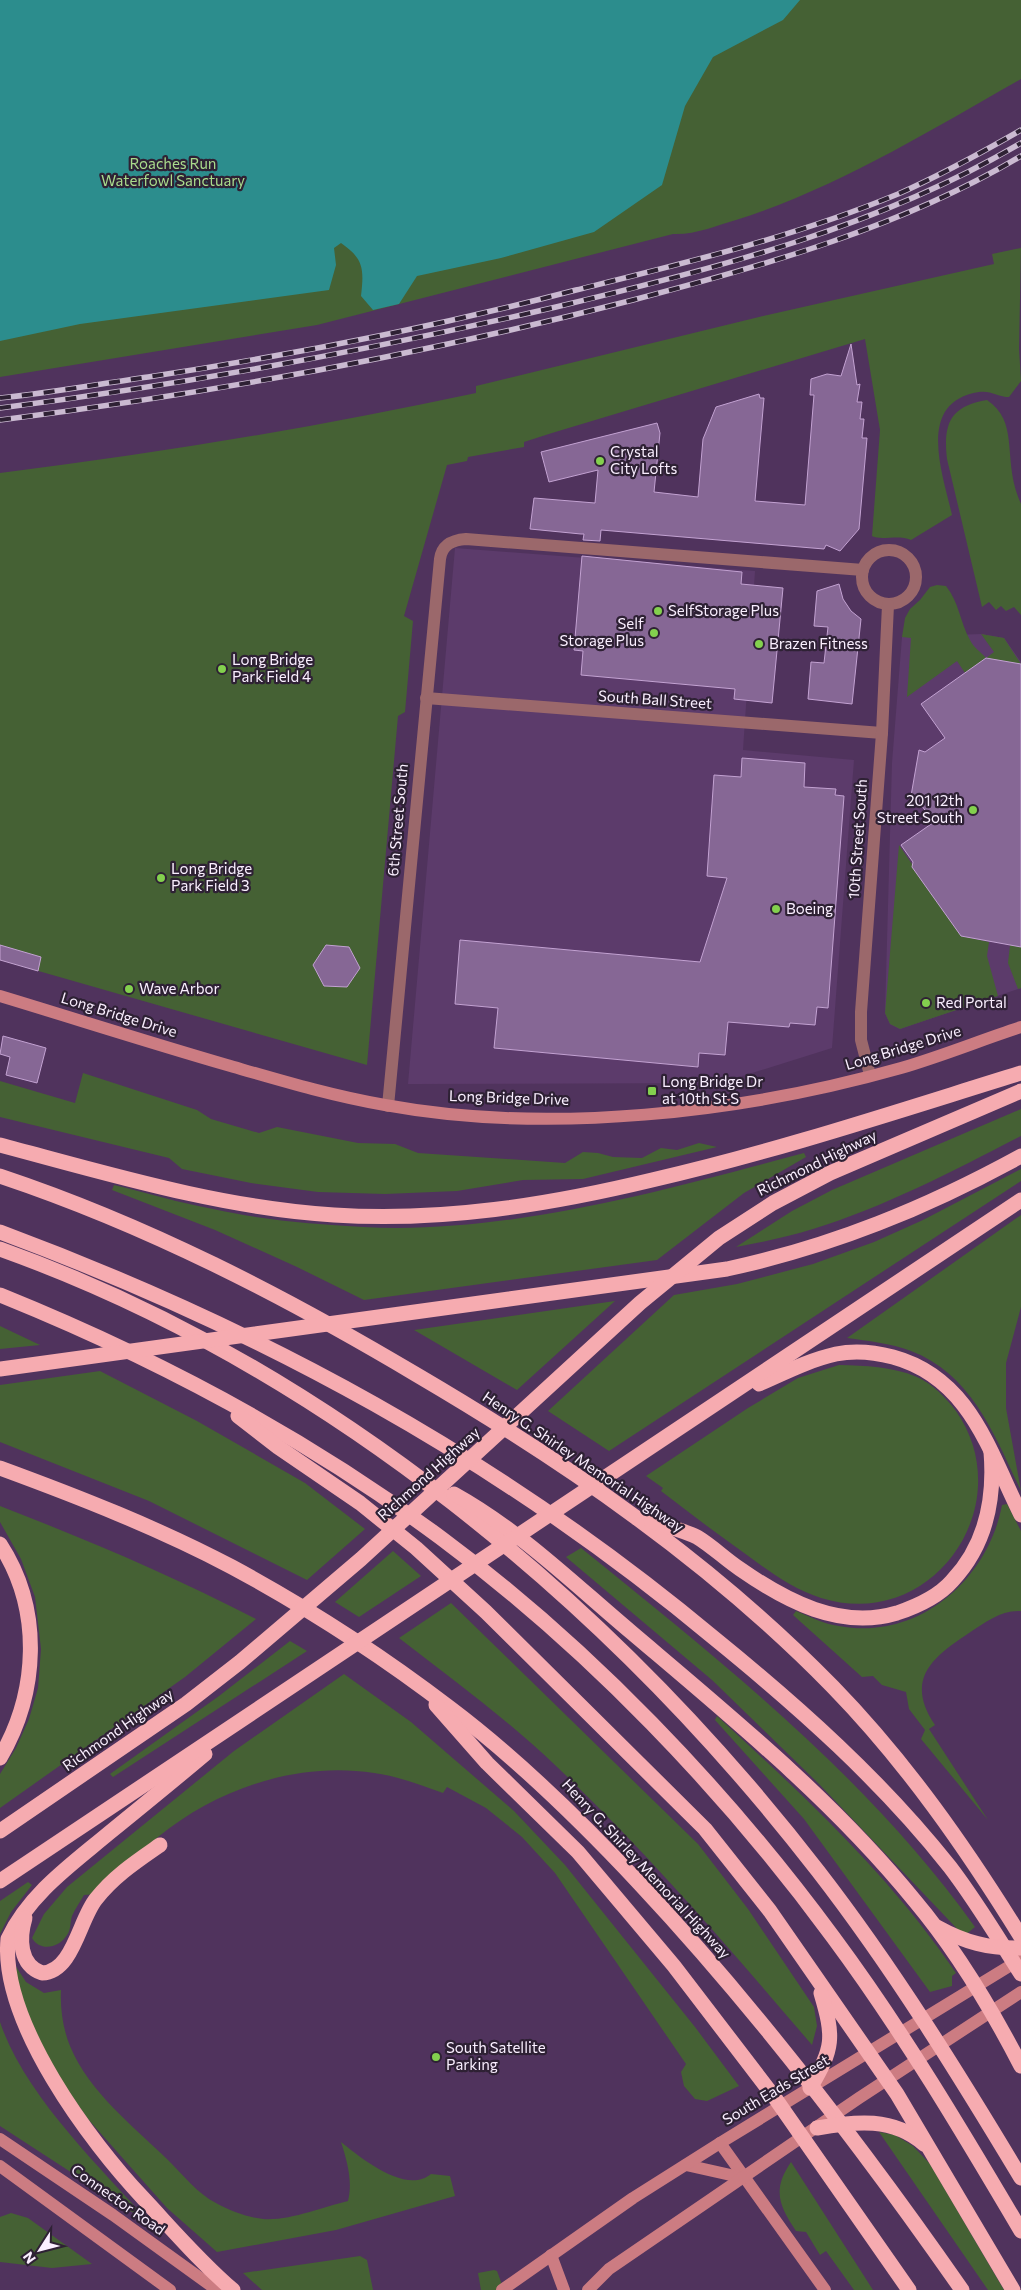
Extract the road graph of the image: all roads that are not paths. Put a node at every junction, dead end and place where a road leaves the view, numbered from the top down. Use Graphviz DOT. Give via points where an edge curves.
graph roads {
  1 [pos="862,570"];
  2 [pos="888,605"];
  3 [pos="426,698"];
  4 [pos="882,733"];
  5 [pos="0,996"];
  6 [pos="1021,1027"];
  7 [pos="1021,1072"];
  8 [pos="870,1075"];
  9 [pos="1021,1091"];
  10 [pos="388,1106"];
  11 [pos="0,1145"];
  12 [pos="1021,1156"];
  13 [pos="0,1176"];
  14 [pos="1021,1200"];
  15 [pos="0,1232"];
  16 [pos="0,1249"];
  17 [pos="0,1295"];
  18 [pos="0,1369"];
  19 [pos="200,1386"];
  20 [pos="725,1398"];
  21 [pos="990,1452"];
  22 [pos="400,1464"];
  23 [pos="0,1468"];
  24 [pos="635,1515"];
  25 [pos="1021,1515"];
  26 [pos="0,1544"];
  27 [pos="417,1683"];
  28 [pos="268,1702"];
  29 [pos="0,1758"];
  30 [pos="0,1832"];
  31 [pos="160,1845"];
  32 [pos="0,1881"];
  33 [pos="30,1905"];
  34 [pos="934,1926"];
  35 [pos="1021,1937"];
  36 [pos="1021,1948"];
  37 [pos="1021,1959"];
  38 [pos="1021,1974"];
  39 [pos="816,1977"];
  40 [pos="976,1988"];
  41 [pos="1021,1992"];
  42 [pos="990,2011"];
  43 [pos="868,2054"];
  44 [pos="1021,2066"];
  45 [pos="886,2079"];
  46 [pos="810,2088"];
  47 [pos="817,2128"];
  48 [pos="0,2140"];
  49 [pos="720,2143"];
  50 [pos="936,2157"];
  51 [pos="686,2165"];
  52 [pos="0,2166"];
  53 [pos="744,2178"];
  54 [pos="1021,2178"];
  55 [pos="853,2211"];
  56 [pos="1021,2231"];
  57 [pos="551,2255"];
  58 [pos="170,2290"];
  59 [pos="217,2290"];
  60 [pos="233,2290"];
  61 [pos="502,2290"];
  62 [pos="564,2290"];
  63 [pos="588,2290"];
  64 [pos="825,2290"];
  65 [pos="895,2290"];
  66 [pos="909,2290"];
  67 [pos="962,2290"];
  68 [pos="1013,2290"];
  1 -- 2 [label="street" via="862,580 870,597"];
  1 -- 2 [label="street" via="866,562 880,552 897,551 911,562 916,578 913,591 905,600"];
  1 -- 3 [label="street, 6th Street South" via="466,539 451,542 443,549 440,559"];
  2 -- 4 [label="street, 10th Street South"];
  3 -- 4 [label="street, South Ball Street"];
  3 -- 10 [label="street, 6th Street South"];
  4 -- 8 [label="street, 10th Street South" via="861,1012 861,1040"];
  5 -- 10 [label="street, Long Bridge Drive" via="276,1079"];
  6 -- 8 [label="street, Long Bridge Drive"];
  7 -- 11 [label="highway" via="724,1164 568,1198 444,1216 367,1217 266,1208 166,1187"];
  8 -- 10 [label="street, Long Bridge Drive" via="775,1097 640,1115 480,1116"];
  9 -- 30 [label="highway, Richmond Highway" via="830,1173 773,1203 719,1238 646,1298 361,1559 240,1662 186,1704"];
  12 -- 18 [label="highway" via="915,1209 827,1244 727,1268"];
  13 -- 24 [label="highway, Henry G. Shirley Memorial Highway" via="85,1207 195,1254 316,1317 466,1403"];
  14 -- 20 [label="highway"];
  15 -- 38 [label="highway" via="136,1285 324,1375 432,1436 592,1542 751,1668 851,1758 930,1843 987,1919"];
  16 -- 22 [label="highway" via="104,1291 179,1327 292,1392"];
  17 -- 19 [label="highway" via="94,1335"];
  19 -- 39 [label="highway" via="278,1447 360,1503 416,1548 486,1612 705,1829 770,1911"];
  19 -- 56 [label="highway" via="295,1441 441,1538 513,1596 627,1700 701,1777 833,1936 889,2017"];
  20 -- 21 [label="highway" via="822,1358 872,1352 920,1367 950,1388 970,1412"];
  20 -- 28 [label="highway"];
  21 -- 24 [label="highway" via="992,1486 989,1510 982,1536 966,1564 935,1596 906,1610 875,1618 843,1617 810,1608 749,1575 696,1537"];
  21 -- 25 [label="highway"];
  22 -- 34 [label="highway" via="489,1513 668,1664 822,1801 895,1877"];
  22 -- 54 [label="highway" via="476,1520 611,1640 678,1708 754,1793 820,1873 912,2003"];
  23 -- 27 [label="highway, Henry G. Shirley Memorial Highway" via="135,1520 232,1567 304,1609"];
  24 -- 35 [label="highway, Henry G. Shirley Memorial Highway" via="723,1584 834,1688 906,1771 964,1848"];
  26 -- 29 [label="highway" via="27,1610 30,1650 29,1682 24,1704"];
  27 -- 55 [label="highway" via="487,1763 578,1852 674,1966 739,2050"];
  27 -- 67 [label="highway, Henry G. Shirley Memorial Highway" via="489,1739 564,1805 669,1915 770,2032 874,2166"];
  28 -- 32 [label="highway"];
  28 -- 33 [label="highway" via="66,1869"];
  31 -- 33 [label="highway" via="118,1875 94,1900 65,1961 52,1972 37,1971 24,1954 21,1936"];
  33 -- 60 [label="highway" via="11,1933 1,1960 8,2016 28,2057 62,2106 159,2215"];
  34 -- 36 [label="highway" via="971,1943 1002,1949"];
  34 -- 40 [label="highway"];
  37 -- 40 [label="street, South Eads Street"];
  39 -- 43 [label="highway"];
  39 -- 46 [label="highway" via="829,2020 831,2039 825,2060"];
  40 -- 42 [label="highway"];
  40 -- 43 [label="street, South Eads Street"];
  41 -- 42 [label="street"];
  42 -- 44 [label="highway"];
  42 -- 45 [label="street"];
  43 -- 45 [label="highway"];
  43 -- 46 [label="street, South Eads Street"];
  45 -- 47 [label="street"];
  45 -- 50 [label="highway"];
  46 -- 49 [label="street, South Eads Street"];
  47 -- 50 [label="highway" via="849,2122 893,2126 914,2136"];
  47 -- 53 [label="street"];
  48 -- 59 [label="street, Connector Road" via="113,2215"];
  49 -- 51 [label="street, South Eads Street"];
  49 -- 53 [label="street"];
  50 -- 68 [label="highway"];
  51 -- 53 [label="street"];
  51 -- 57 [label="street, South Eads Street"];
  52 -- 58 [label="street"];
  53 -- 63 [label="street" via="609,2269"];
  53 -- 64 [label="street"];
  55 -- 65 [label="highway"];
  55 -- 66 [label="highway"];
  57 -- 61 [label="street"];
  57 -- 62 [label="street"];
}
